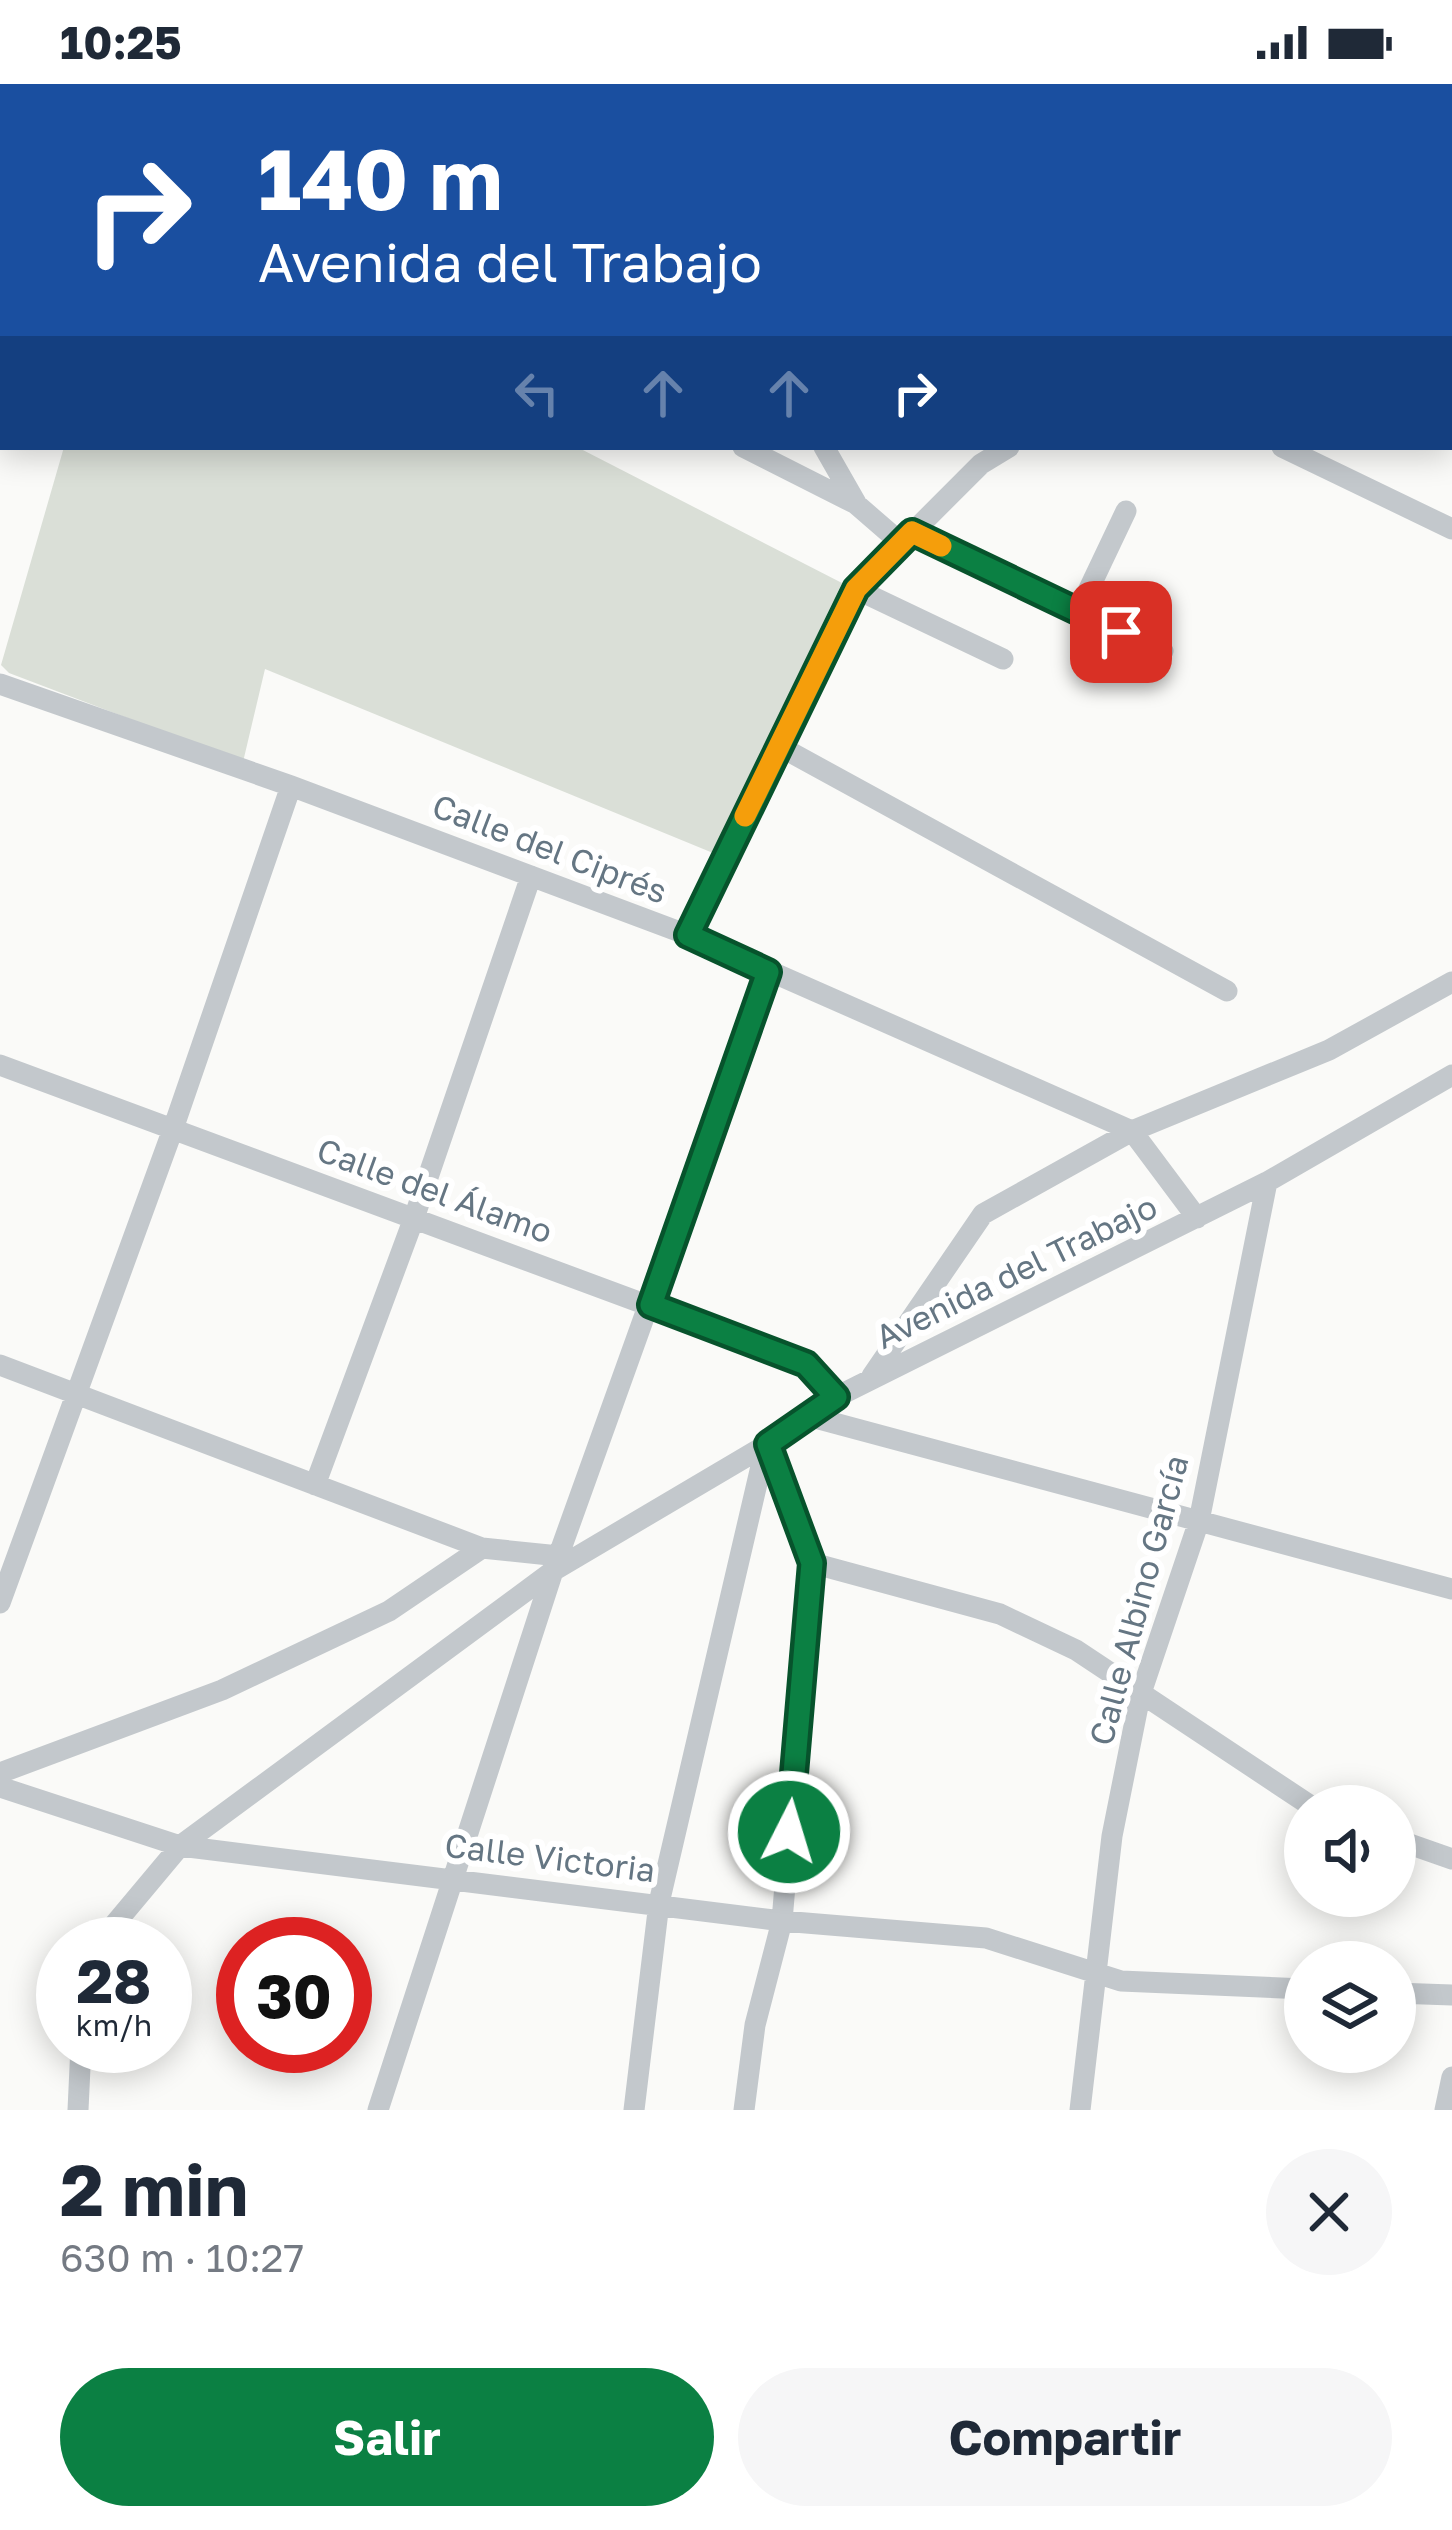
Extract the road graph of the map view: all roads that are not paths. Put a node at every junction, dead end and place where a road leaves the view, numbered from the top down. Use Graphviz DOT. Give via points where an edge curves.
graph roads {
  1 [pos="749,450"];
  2 [pos="826,450"];
  3 [pos="1004,450"];
  4 [pos="1288,450"];
  5 [pos="856,504"];
  6 [pos="1126,511"];
  7 [pos="1452,529"];
  8 [pos="906,537"];
  9 [pos="856,589"];
  10 [pos="1078,612"];
  11 [pos="1163,651"];
  12 [pos="1003,659"];
  13 [pos="0,684"];
  14 [pos="779,746"];
  15 [pos="291,786"];
  16 [pos="531,876"];
  17 [pos="688,935"];
  18 [pos="768,972"];
  19 [pos="1452,982"];
  20 [pos="1228,991"];
  21 [pos="0,1065"];
  22 [pos="1452,1075"];
  23 [pos="173,1129"];
  24 [pos="1132,1132"];
  25 [pos="1267,1182"];
  26 [pos="414,1218"];
  27 [pos="1197,1218"];
  28 [pos="651,1305"];
  29 [pos="0,1365"];
  30 [pos="868,1381"];
  31 [pos="77,1392"];
  32 [pos="836,1397"];
  33 [pos="808,1416"];
  34 [pos="767,1444"];
  35 [pos="315,1485"];
  36 [pos="1199,1521"];
  37 [pos="482,1548"];
  38 [pos="556,1563"];
  39 [pos="812,1563"];
  40 [pos="1452,1589"];
  41 [pos="0,1603"];
  42 [pos="1140,1696"];
  43 [pos="0,1773"];
  44 [pos="0,1787"];
  45 [pos="1284,1789"];
  46 [pos="180,1846"];
  47 [pos="1416,1846"];
  48 [pos="1452,1859"];
  49 [pos="451,1879"];
  50 [pos="659,1903"];
  51 [pos="121,1917"];
  52 [pos="782,1921"];
  53 [pos="1096,1973"];
  54 [pos="1284,1988"];
  55 [pos="1416,1994"];
  56 [pos="1452,1995"];
  57 [pos="80,2073"];
  58 [pos="1452,2077"];
  59 [pos="78,2110"];
  60 [pos="377,2110"];
  61 [pos="634,2110"];
  62 [pos="744,2110"];
  63 [pos="1080,2110"];
  64 [pos="1445,2110"];
  1 -- 5 [label="street"];
  2 -- 5 [label="street"];
  3 -- 8 [label="street"];
  4 -- 7 [label="street"];
  5 -- 8 [label="street"];
  6 -- 10 [label="street"];
  8 -- 9 [label="street"];
  8 -- 10 [label="street"];
  9 -- 12 [label="street"];
  9 -- 14 [label="street"];
  10 -- 11 [label="street"];
  13 -- 15 [label="street, Calle del Ciprés"];
  14 -- 17 [label="street"];
  14 -- 20 [label="street"];
  15 -- 16 [label="street, Calle del Ciprés"];
  15 -- 23 [label="street"];
  16 -- 17 [label="street, Calle del Ciprés"];
  16 -- 26 [label="street"];
  17 -- 18 [label="street, Calle del Ciprés"];
  18 -- 24 [label="street, Calle del Ciprés"];
  18 -- 28 [label="street"];
  19 -- 24 [label="street" via="1329,1049"];
  21 -- 23 [label="street, Calle del Álamo"];
  22 -- 25 [label="street, Avenida del Trabajo"];
  23 -- 26 [label="street, Calle del Álamo"];
  23 -- 31 [label="street"];
  24 -- 27 [label="street"];
  24 -- 30 [label="street" via="983,1214"];
  25 -- 27 [label="street, Avenida del Trabajo"];
  25 -- 36 [label="street, Calle Albino García"];
  26 -- 28 [label="street, Calle del Álamo"];
  26 -- 35 [label="street"];
  27 -- 30 [label="street, Avenida del Trabajo"];
  28 -- 32 [label="street, Calle del Álamo" via="806,1364"];
  28 -- 38 [label="street"];
  29 -- 31 [label="street"];
  30 -- 32 [label="street, Avenida del Trabajo"];
  31 -- 35 [label="street"];
  31 -- 41 [label="street"];
  32 -- 33 [label="street, Avenida del Trabajo"];
  33 -- 34 [label="street, Avenida del Trabajo"];
  33 -- 36 [label="street"];
  34 -- 38 [label="street, Avenida del Trabajo"];
  34 -- 39 [label="street"];
  34 -- 50 [label="street"];
  35 -- 37 [label="street"];
  36 -- 40 [label="street"];
  36 -- 42 [label="street, Calle Albino García"];
  37 -- 38 [label="street"];
  37 -- 43 [label="street" via="389,1611 222,1690"];
  38 -- 46 [label="street, Avenida del Trabajo"];
  38 -- 49 [label="street"];
  39 -- 42 [label="street" via="1000,1614 1076,1650"];
  39 -- 52 [label="street"];
  42 -- 45 [label="street"];
  42 -- 53 [label="street, Calle Albino García"];
  44 -- 46 [label="street, Calle Victoria"];
  46 -- 49 [label="street, Calle Victoria"];
  46 -- 51 [label="street, Avenida del Trabajo"];
  47 -- 48 [label="street"];
  49 -- 50 [label="street, Calle Victoria"];
  49 -- 60 [label="street"];
  50 -- 52 [label="street, Calle Victoria"];
  50 -- 61 [label="street"];
  52 -- 53 [label="street, Calle Victoria" via="986,1938"];
  52 -- 62 [label="street"];
  53 -- 54 [label="street, Calle Victoria" via="1121,1982"];
  53 -- 63 [label="street, Calle Albino García"];
  55 -- 56 [label="street"];
  57 -- 59 [label="street"];
  58 -- 64 [label="street"];
}
